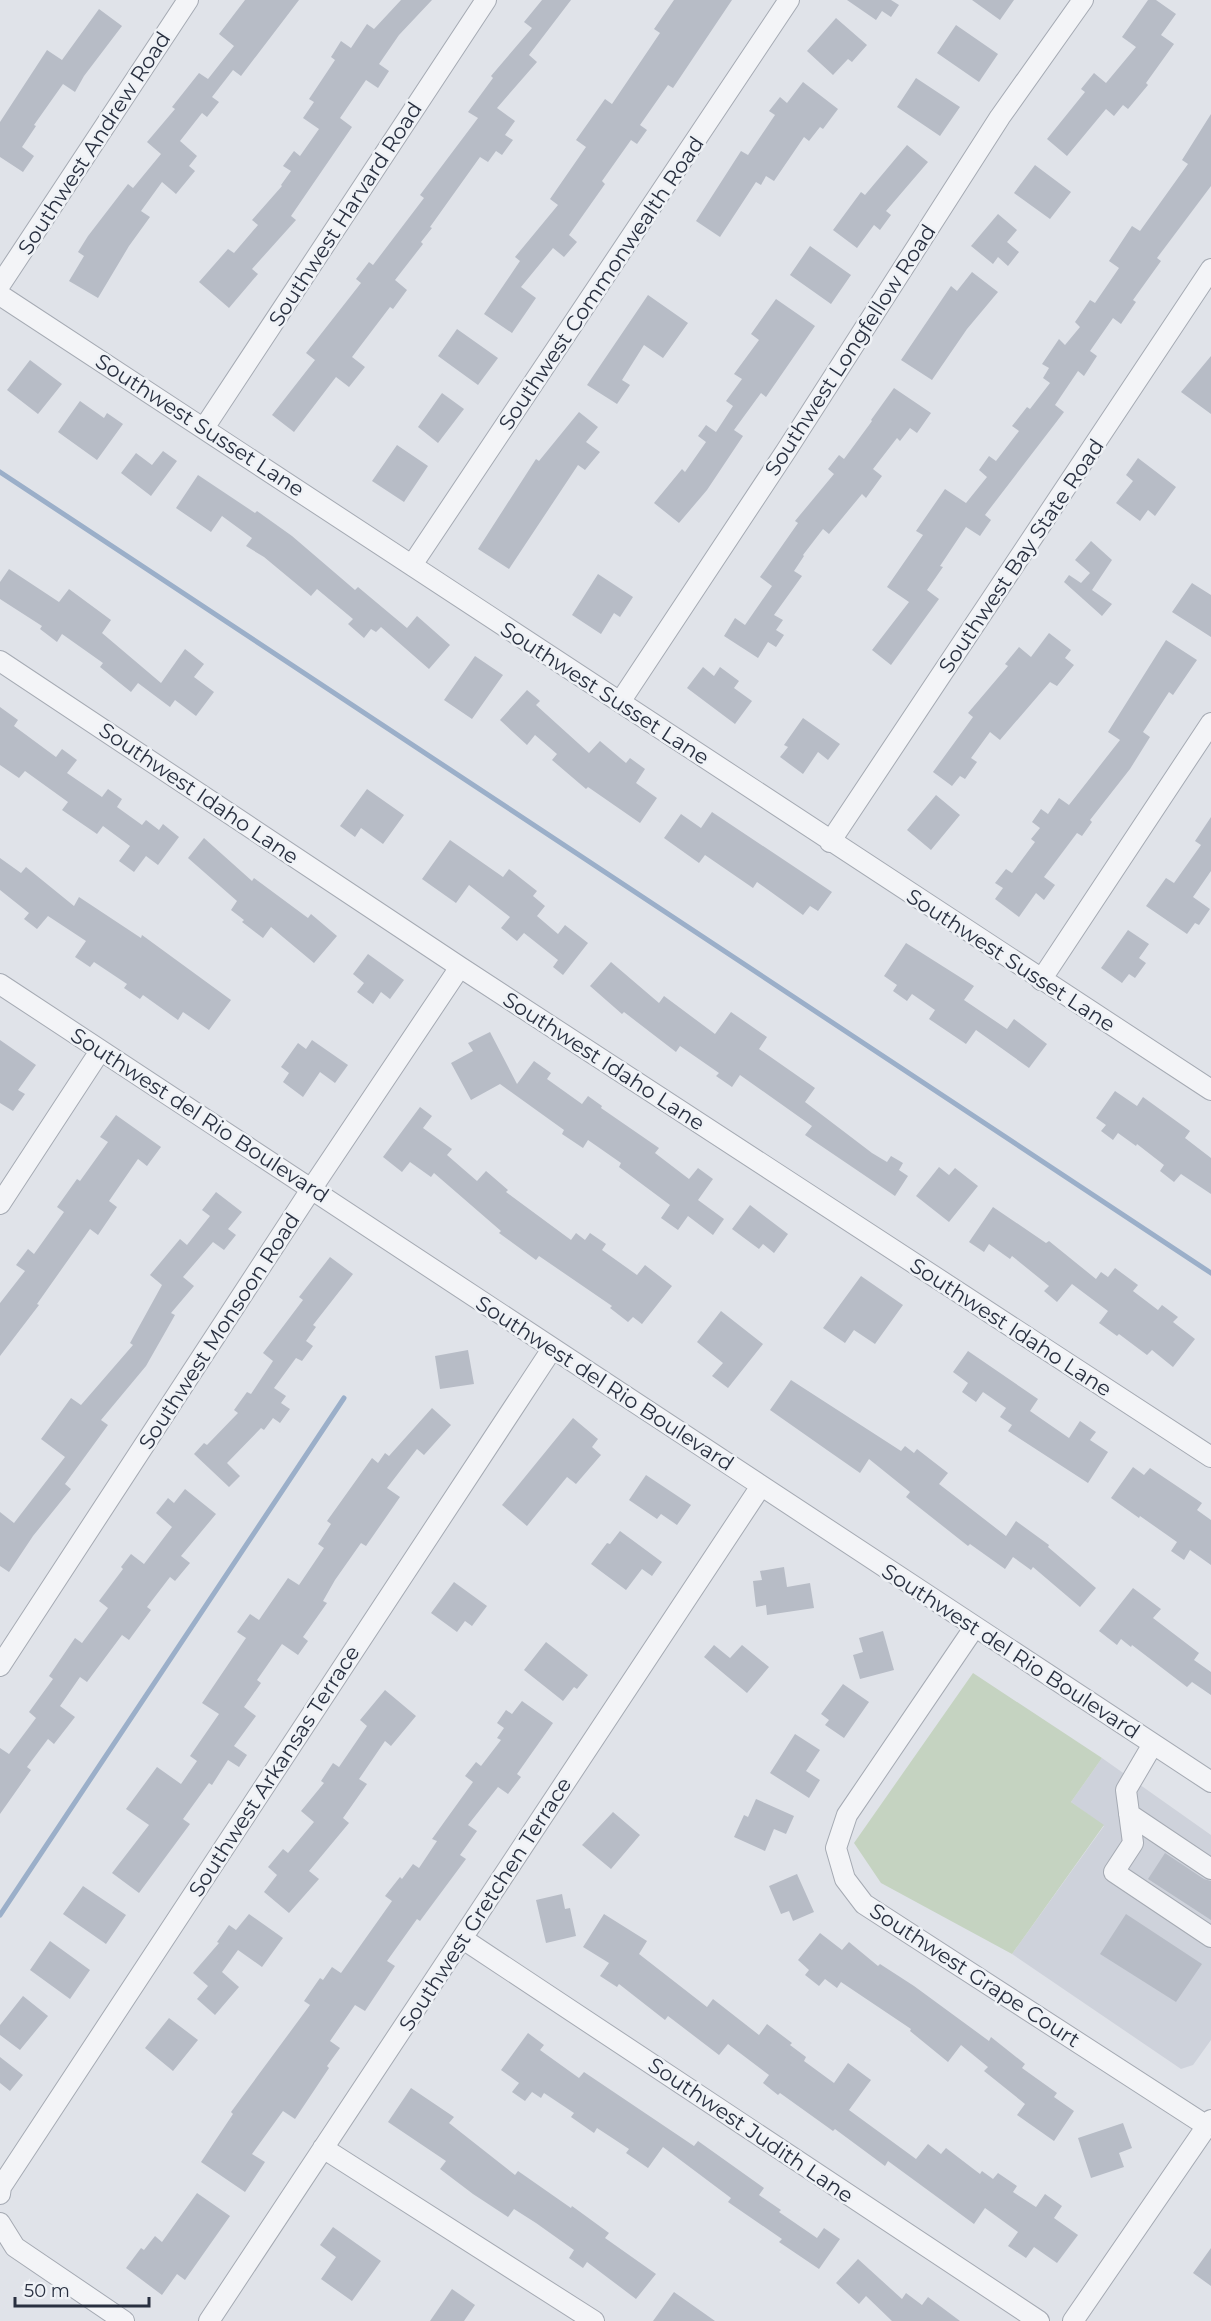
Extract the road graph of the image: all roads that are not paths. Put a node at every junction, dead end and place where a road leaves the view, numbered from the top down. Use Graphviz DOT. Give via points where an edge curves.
graph roads {
  1 [pos="188,0"];
  2 [pos="486,0"];
  3 [pos="789,0"];
  4 [pos="1083,0"];
  5 [pos="1211,270"];
  6 [pos="0,285"];
  7 [pos="0,295"];
  8 [pos="204,428"];
  9 [pos="412,566"];
  10 [pos="0,661"];
  11 [pos="620,702"];
  12 [pos="1211,723"];
  13 [pos="830,842"];
  14 [pos="460,967"];
  15 [pos="1041,980"];
  16 [pos="0,984"];
  17 [pos="100,1051"];
  18 [pos="1211,1090"];
  19 [pos="312,1188"];
  20 [pos="0,1204"];
  21 [pos="552,1349"];
  22 [pos="1211,1457"];
  23 [pos="761,1486"];
  24 [pos="974,1628"];
  25 [pos="0,1666"];
  26 [pos="1153,1744"];
  27 [pos="1211,1782"];
  28 [pos="1129,1814"];
  29 [pos="1211,1869"];
  30 [pos="1211,1937"];
  31 [pos="463,1939"];
  32 [pos="1209,2123"];
  33 [pos="323,2148"];
  34 [pos="0,2194"];
  35 [pos="0,2223"];
  36 [pos="124,2321"];
  37 [pos="209,2321"];
  38 [pos="594,2321"];
  39 [pos="1039,2321"];
  40 [pos="1073,2321"];
  1 -- 6 [label="street, Southwest Andrew Road"];
  2 -- 8 [label="street, Southwest Harvard Road"];
  3 -- 9 [label="street, Southwest Commonwealth Road"];
  4 -- 11 [label="street, Southwest Longfellow Road" via="1000,117"];
  5 -- 13 [label="street, Southwest Bay State Road"];
  7 -- 8 [label="street, Southwest Susset Lane"];
  8 -- 9 [label="street, Southwest Susset Lane"];
  9 -- 11 [label="street, Southwest Susset Lane"];
  10 -- 14 [label="street, Southwest Idaho Lane"];
  11 -- 13 [label="street, Southwest Susset Lane"];
  12 -- 15 [label="street"];
  13 -- 15 [label="street, Southwest Susset Lane"];
  14 -- 19 [label="street, Southwest Monsoon Road"];
  14 -- 22 [label="street, Southwest Idaho Lane"];
  15 -- 18 [label="street, Southwest Susset Lane"];
  16 -- 17 [label="street, Southwest del Rio Boulevard"];
  17 -- 19 [label="street, Southwest del Rio Boulevard"];
  17 -- 20 [label="street"];
  19 -- 21 [label="street, Southwest del Rio Boulevard"];
  19 -- 25 [label="street, Southwest Monsoon Road"];
  21 -- 23 [label="street, Southwest del Rio Boulevard"];
  21 -- 34 [label="street, Southwest Arkansas Terrace"];
  23 -- 24 [label="street, Southwest del Rio Boulevard"];
  23 -- 31 [label="street, Southwest Gretchen Terrace"];
  24 -- 26 [label="street, Southwest del Rio Boulevard"];
  24 -- 32 [label="street, Southwest Grape Court" via="847,1815 836,1848 845,1879 864,1904"];
  26 -- 27 [label="street, Southwest del Rio Boulevard"];
  26 -- 28 [label="street" via="1126,1790"];
  28 -- 29 [label="street"];
  28 -- 30 [label="street" via="1133,1843 1114,1872"];
  31 -- 33 [label="street, Southwest Gretchen Terrace"];
  31 -- 39 [label="street, Southwest Judith Lane"];
  32 -- 40 [label="street"];
  33 -- 37 [label="street, Southwest Gretchen Terrace"];
  33 -- 38 [label="street"];
  35 -- 36 [label="street" via="15,2247"];
}
